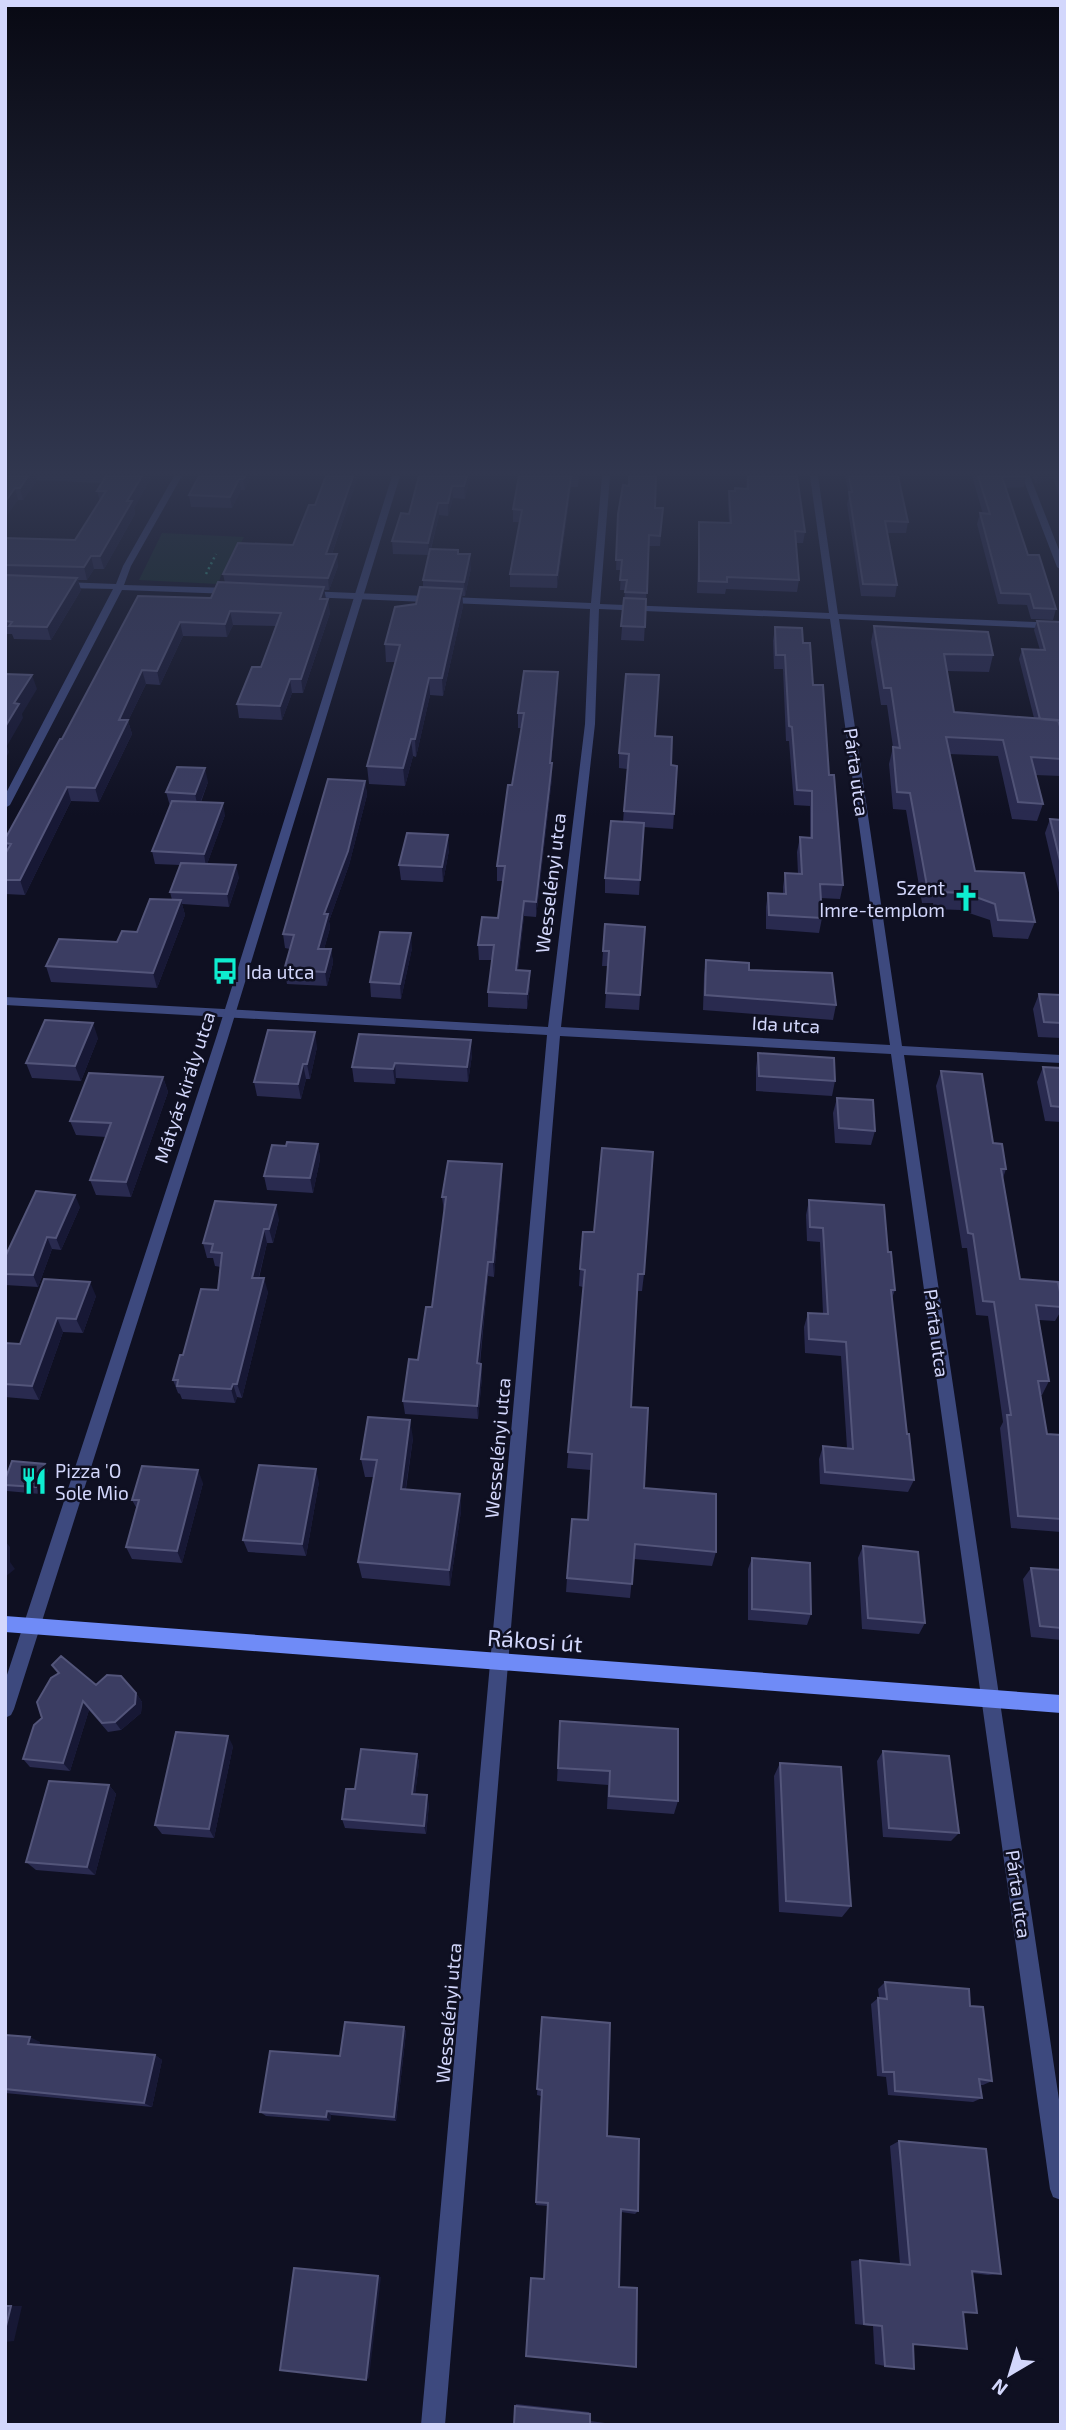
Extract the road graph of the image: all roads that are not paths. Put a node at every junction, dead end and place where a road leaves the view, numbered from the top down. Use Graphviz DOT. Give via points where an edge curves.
graph roads {
  1 [pos="118,589"];
  2 [pos="180,589"];
  3 [pos="362,589"];
  4 [pos="596,589"];
  5 [pos="831,589"];
  6 [pos="246,592"];
  7 [pos="298,594"];
  8 [pos="360,596"];
  9 [pos="595,606"];
  10 [pos="835,617"];
  11 [pos="1061,626"];
  12 [pos="5,805"];
  13 [pos="5,1002"];
  14 [pos="230,1013"];
  15 [pos="554,1031"];
  16 [pos="896,1049"];
  17 [pos="1061,1059"];
  18 [pos="5,1623"];
  19 [pos="32,1625"];
  20 [pos="499,1662"];
  21 [pos="990,1698"];
  22 [pos="1061,1704"];
  23 [pos="5,1709"];
  24 [pos="1061,2189"];
  25 [pos="433,2425"];
  1 -- 12 [label="street"];
  2 -- 6 [label="street"];
  3 -- 8 [label="street, Mátyás király utca"];
  4 -- 9 [label="street, Wesselényi utca"];
  5 -- 10 [label="street, Párta utca"];
  7 -- 8 [label="street"];
  8 -- 9 [label="street"];
  8 -- 14 [label="street, Mátyás király utca"];
  9 -- 10 [label="street"];
  9 -- 15 [label="street, Wesselényi utca" via="590,724"];
  10 -- 11 [label="street"];
  10 -- 16 [label="street, Párta utca"];
  13 -- 14 [label="street, Ida utca"];
  14 -- 15 [label="street, Ida utca"];
  14 -- 19 [label="street, Mátyás király utca"];
  15 -- 16 [label="street, Ida utca"];
  15 -- 20 [label="street, Wesselényi utca"];
  16 -- 17 [label="street, Ida utca"];
  16 -- 21 [label="street, Párta utca"];
  18 -- 19 [label="main road, Rákosi út"];
  19 -- 20 [label="main road, Rákosi út"];
  19 -- 23 [label="street, Mátyás király utca"];
  20 -- 21 [label="main road, Rákosi út"];
  20 -- 25 [label="street, Wesselényi utca"];
  21 -- 22 [label="main road, Rákosi út"];
  21 -- 24 [label="street, Párta utca"];
}
